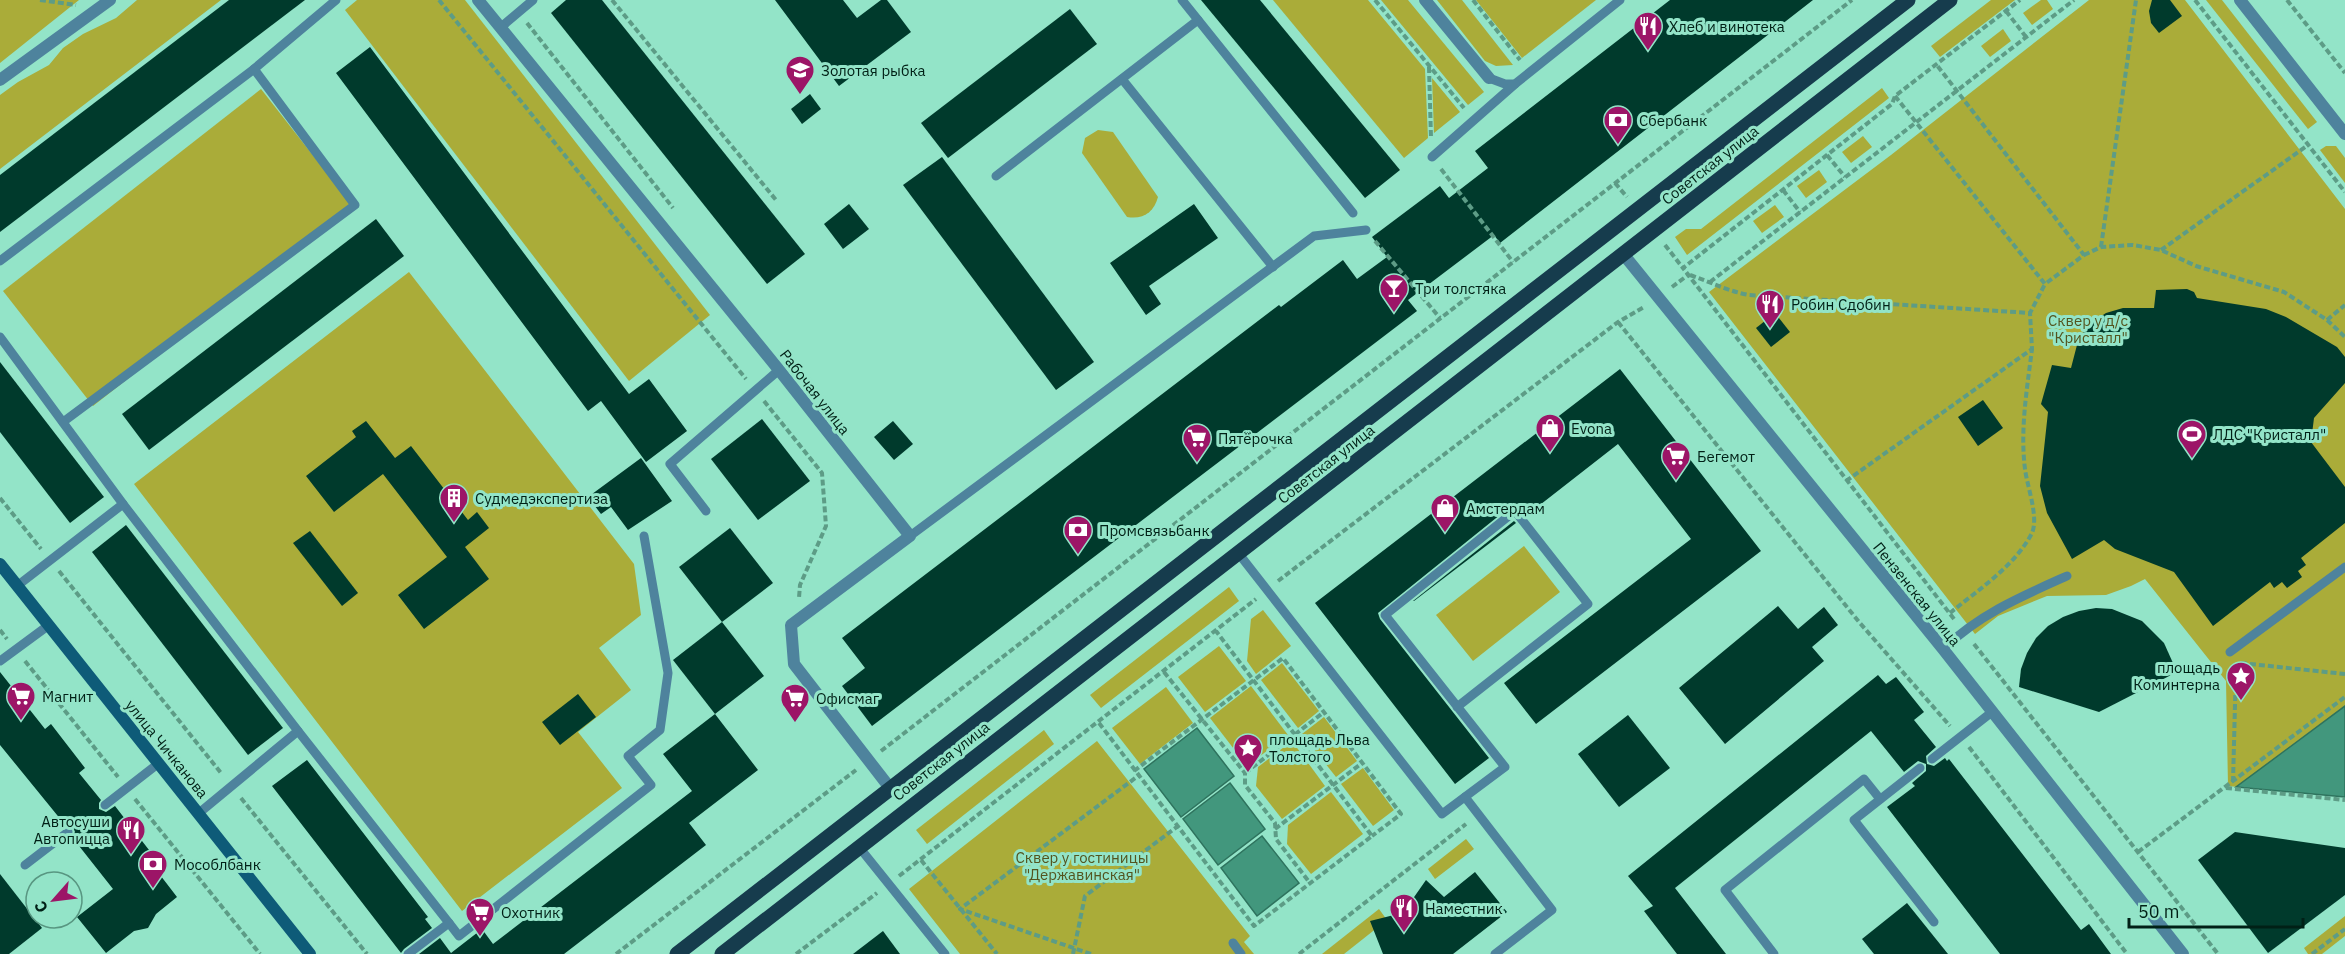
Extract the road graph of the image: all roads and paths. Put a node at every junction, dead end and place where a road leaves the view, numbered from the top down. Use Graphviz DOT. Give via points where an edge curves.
graph roads {
  1 [pos="40,0"];
  2 [pos="336,0"];
  3 [pos="439,0"];
  4 [pos="478,0"];
  5 [pos="534,0"];
  6 [pos="612,0"];
  7 [pos="1182,0"];
  8 [pos="1375,0"];
  9 [pos="1425,0"];
  10 [pos="1473,0"];
  11 [pos="1620,0"];
  12 [pos="1852,0"];
  13 [pos="1908,0"];
  14 [pos="1950,0"];
  15 [pos="2020,0"];
  16 [pos="2074,0"];
  17 [pos="2136,0"];
  18 [pos="2195,0"];
  19 [pos="2240,0"];
  20 [pos="2287,0"];
  21 [pos="2067,2"];
  22 [pos="105,4"];
  23 [pos="2006,11"];
  24 [pos="518,13"];
  25 [pos="1198,20"];
  26 [pos="500,28"];
  27 [pos="2026,37"];
  28 [pos="1935,64"];
  29 [pos="1429,67"];
  30 [pos="254,69"];
  31 [pos="1530,72"];
  32 [pos="2345,74"];
  33 [pos="1489,78"];
  34 [pos="1122,79"];
  35 [pos="0,80"];
  36 [pos="1515,84"];
  37 [pos="1956,90"];
  38 [pos="1895,96"];
  39 [pos="1474,120"];
  40 [pos="1916,122"];
  41 [pos="2345,134"];
  42 [pos="2308,145"];
  43 [pos="1827,155"];
  44 [pos="1432,157"];
  45 [pos="996,176"];
  46 [pos="1845,177"];
  47 [pos="1783,190"];
  48 [pos="2345,192"];
  49 [pos="776,200"];
  50 [pos="1800,212"];
  51 [pos="1353,213"];
  52 [pos="680,217"];
  53 [pos="1366,230"];
  54 [pos="1607,233"];
  55 [pos="2101,247"];
  56 [pos="2161,250"];
  57 [pos="1624,255"];
  58 [pos="2084,255"];
  59 [pos="0,261"];
  60 [pos="1513,262"];
  61 [pos="1273,267"];
  62 [pos="1688,275"];
  63 [pos="1710,282"];
  64 [pos="2045,284"];
  65 [pos="1658,298"];
  66 [pos="2345,305"];
  67 [pos="2030,313"];
  68 [pos="1440,318"];
  69 [pos="2327,320"];
  70 [pos="1618,322"];
  71 [pos="0,337"];
  72 [pos="2345,337"];
  73 [pos="2032,349"];
  74 [pos="779,370"];
  75 [pos="756,390"];
  76 [pos="63,422"];
  77 [pos="1846,481"];
  78 [pos="0,498"];
  79 [pos="123,504"];
  80 [pos="706,510"];
  81 [pos="644,536"];
  82 [pos="910,536"];
  83 [pos="1239,554"];
  84 [pos="50,560"];
  85 [pos="0,564"];
  86 [pos="2345,567"];
  87 [pos="2067,576"];
  88 [pos="1279,581"];
  89 [pos="17,586"];
  90 [pos="1255,600"];
  91 [pos="1950,613"];
  92 [pos="798,620"];
  93 [pos="49,625"];
  94 [pos="0,630"];
  95 [pos="1963,630"];
  96 [pos="1216,631"];
  97 [pos="16,650"];
  98 [pos="1943,650"];
  99 [pos="2230,652"];
  100 [pos="0,661"];
  101 [pos="1164,672"];
  102 [pos="2345,674"];
  103 [pos="1254,680"];
  104 [pos="2345,697"];
  105 [pos="1457,707"];
  106 [pos="1324,712"];
  107 [pos="1992,712"];
  108 [pos="1202,719"];
  109 [pos="1098,723"];
  110 [pos="298,731"];
  111 [pos="1295,735"];
  112 [pos="1960,737"];
  113 [pos="1932,759"];
  114 [pos="869,760"];
  115 [pos="159,763"];
  116 [pos="1362,763"];
  117 [pos="1920,768"];
  118 [pos="1134,771"];
  119 [pos="1245,773"];
  120 [pos="1138,776"];
  121 [pos="2233,782"];
  122 [pos="1333,785"];
  123 [pos="232,786"];
  124 [pos="127,788"];
  125 [pos="890,788"];
  126 [pos="2226,788"];
  127 [pos="1465,797"];
  128 [pos="1880,799"];
  129 [pos="2345,800"];
  130 [pos="105,805"];
  131 [pos="199,813"];
  132 [pos="1478,814"];
  133 [pos="1178,826"];
  134 [pos="1275,829"];
  135 [pos="68,832"];
  136 [pos="1372,836"];
  137 [pos="859,847"];
  138 [pos="2138,852"];
  139 [pos="921,860"];
  140 [pos="26,865"];
  141 [pos="1310,883"];
  142 [pos="888,884"];
  143 [pos="960,909"];
  144 [pos="1934,922"];
  145 [pos="449,923"];
  146 [pos="2345,929"];
  147 [pos="1233,943"];
  148 [pos="1074,952"];
  149 [pos="260,954"];
  150 [pos="310,954"];
  151 [pos="367,954"];
  152 [pos="408,954"];
  153 [pos="616,954"];
  154 [pos="677,954"];
  155 [pos="722,954"];
  156 [pos="796,954"];
  157 [pos="945,954"];
  158 [pos="997,954"];
  159 [pos="1091,954"];
  160 [pos="1241,954"];
  161 [pos="1299,954"];
  162 [pos="1495,954"];
  163 [pos="1774,954"];
  164 [pos="2127,954"];
  165 [pos="2183,954"];
  166 [pos="2218,954"];
  167 [pos="2312,954"];
  1 -- 22 [label="path"];
  2 -- 30 [label="lane"];
  3 -- 75 [label="path"];
  4 -- 26 [label="street, Рабочая улица"];
  5 -- 24 [label="lane"];
  6 -- 49 [label="path"];
  7 -- 25 [label="lane"];
  8 -- 29 [label="path"];
  9 -- 33 [label="street"];
  10 -- 31 [label="path"];
  11 -- 31 [label="lane"];
  12 -- 60 [label="path"];
  13 -- 54 [label="main road"];
  14 -- 57 [label="main road, Советская улица"];
  15 -- 23 [label="path"];
  16 -- 21 [label="path"];
  17 -- 55 [label="path"];
  18 -- 42 [label="path"];
  19 -- 41 [label="street"];
  20 -- 32 [label="path"];
  21 -- 27 [label="path"];
  22 -- 35 [label="street"];
  23 -- 27 [label="path"];
  23 -- 28 [label="path"];
  24 -- 26 [label="lane"];
  24 -- 52 [label="path"];
  25 -- 34 [label="lane"];
  25 -- 51 [label="lane"];
  26 -- 74 [label="street, Рабочая улица"];
  27 -- 37 [label="path"];
  28 -- 37 [label="path"];
  28 -- 38 [label="path"];
  29 -- 39 [label="path"];
  29 -- 44 [label="path"];
  30 -- 59 [label="lane"];
  30 -- 76 [label="lane" via="356,205"];
  31 -- 36 [label="lane"];
  33 -- 36 [label="lane"];
  34 -- 45 [label="lane"];
  34 -- 61 [label="lane"];
  36 -- 39 [label="lane"];
  37 -- 40 [label="path"];
  37 -- 58 [label="path"];
  38 -- 40 [label="path"];
  38 -- 43 [label="path" via="1892,104"];
  39 -- 44 [label="lane"];
  40 -- 46 [label="path"];
  40 -- 64 [label="path"];
  42 -- 48 [label="path"];
  42 -- 56 [label="path"];
  43 -- 46 [label="path"];
  43 -- 47 [label="path"];
  44 -- 60 [label="path"];
  46 -- 50 [label="path"];
  47 -- 50 [label="path"];
  47 -- 62 [label="path" via="1683,268"];
  50 -- 63 [label="path"];
  53 -- 61 [label="lane" via="1314,236"];
  53 -- 68 [label="path"];
  54 -- 57 [label="main road"];
  54 -- 125 [label="main road"];
  55 -- 56 [label="path" via="2133,245"];
  55 -- 58 [label="path"];
  56 -- 69 [label="path" via="2196,266 2284,292"];
  57 -- 65 [label="street, Пензенская улица"];
  57 -- 83 [label="main road, Советская улица"];
  58 -- 64 [label="path"];
  60 -- 68 [label="path"];
  61 -- 82 [label="lane"];
  62 -- 63 [label="path"];
  62 -- 65 [label="path"];
  62 -- 77 [label="path"];
  63 -- 67 [label="path" via="1749,295"];
  64 -- 67 [label="path"];
  65 -- 70 [label="path"];
  65 -- 98 [label="street, Пензенская улица"];
  66 -- 69 [label="path"];
  67 -- 73 [label="path"];
  68 -- 114 [label="path"];
  69 -- 72 [label="path"];
  70 -- 88 [label="path"];
  70 -- 112 [label="path" via="1859,622"];
  71 -- 76 [label="lane"];
  73 -- 77 [label="path"];
  73 -- 91 [label="path" via="2023,432 2033,531 2017,555"];
  74 -- 75 [label="lane"];
  74 -- 82 [label="street, Рабочая улица"];
  75 -- 80 [label="lane" via="670,464"];
  75 -- 92 [label="path" via="822,473 826,526 800,585"];
  76 -- 79 [label="lane"];
  77 -- 91 [label="path"];
  78 -- 84 [label="path"];
  79 -- 84 [label="lane"];
  79 -- 110 [label="lane"];
  81 -- 145 [label="lane" via="668,673 660,730 628,756 651,785 459,936"];
  82 -- 92 [label="street"];
  83 -- 127 [label="lane" via="1442,813"];
  83 -- 137 [label="main road, Советская улица"];
  84 -- 89 [label="lane"];
  84 -- 123 [label="path"];
  85 -- 89 [label="main road, улица Чичканова"];
  86 -- 99 [label="lane"];
  87 -- 95 [label="lane" via="2003,604"];
  89 -- 93 [label="main road, улица Чичканова"];
  90 -- 96 [label="path"];
  91 -- 95 [label="path"];
  92 -- 114 [label="street" via="791,625 794,664"];
  93 -- 97 [label="lane"];
  93 -- 115 [label="main road, улица Чичканова"];
  94 -- 97 [label="path"];
  95 -- 98 [label="lane"];
  95 -- 138 [label="path"];
  96 -- 101 [label="path"];
  96 -- 103 [label="path"];
  97 -- 100 [label="lane"];
  97 -- 124 [label="path"];
  98 -- 107 [label="street, Пензенская улица"];
  101 -- 108 [label="path"];
  101 -- 109 [label="path"];
  102 -- 121 [label="path" via="2236,662"];
  103 -- 106 [label="path" via="1283,658"];
  103 -- 108 [label="path"];
  103 -- 111 [label="path"];
  104 -- 121 [label="path"];
  105 -- 105 [label="lane" via="1588,604 1515,511 1384,615"];
  105 -- 127 [label="lane" via="1505,767"];
  106 -- 111 [label="path"];
  106 -- 116 [label="path"];
  107 -- 112 [label="lane"];
  107 -- 165 [label="street, Пензенская улица"];
  108 -- 118 [label="path"];
  108 -- 119 [label="path"];
  109 -- 118 [label="path"];
  109 -- 139 [label="path"];
  110 -- 123 [label="lane"];
  110 -- 145 [label="lane"];
  111 -- 119 [label="path"];
  111 -- 122 [label="path"];
  112 -- 113 [label="lane"];
  112 -- 164 [label="path"];
  114 -- 125 [label="street"];
  114 -- 153 [label="path"];
  115 -- 124 [label="lane"];
  115 -- 131 [label="main road, улица Чичканова"];
  116 -- 122 [label="path"];
  116 -- 136 [label="path" via="1401,814"];
  117 -- 128 [label="lane"];
  118 -- 120 [label="path"];
  119 -- 134 [label="path" via="1245,785 1275,823"];
  120 -- 133 [label="path"];
  120 -- 143 [label="path"];
  121 -- 126 [label="path"];
  122 -- 134 [label="path"];
  122 -- 136 [label="path"];
  123 -- 131 [label="lane"];
  123 -- 151 [label="path"];
  124 -- 130 [label="lane"];
  124 -- 149 [label="path"];
  125 -- 154 [label="main road"];
  126 -- 129 [label="path"];
  126 -- 138 [label="path"];
  127 -- 132 [label="lane"];
  128 -- 144 [label="lane" via="1854,820"];
  128 -- 163 [label="lane" via="1864,779 1725,890"];
  131 -- 150 [label="main road, улица Чичканова"];
  132 -- 161 [label="path"];
  132 -- 162 [label="lane" via="1552,910"];
  133 -- 141 [label="path" via="1254,926"];
  133 -- 148 [label="path" via="1085,896"];
  134 -- 141 [label="path" via="1276,839"];
  135 -- 140 [label="lane"];
  136 -- 141 [label="path"];
  137 -- 142 [label="lane"];
  137 -- 155 [label="main road, Советская улица"];
  138 -- 166 [label="path"];
  139 -- 142 [label="path"];
  139 -- 143 [label="path"];
  142 -- 156 [label="path"];
  142 -- 157 [label="lane"];
  143 -- 148 [label="path"];
  143 -- 158 [label="path"];
  145 -- 152 [label="lane"];
  146 -- 167 [label="path"];
  147 -- 160 [label="lane"];
  148 -- 159 [label="path"];
}
